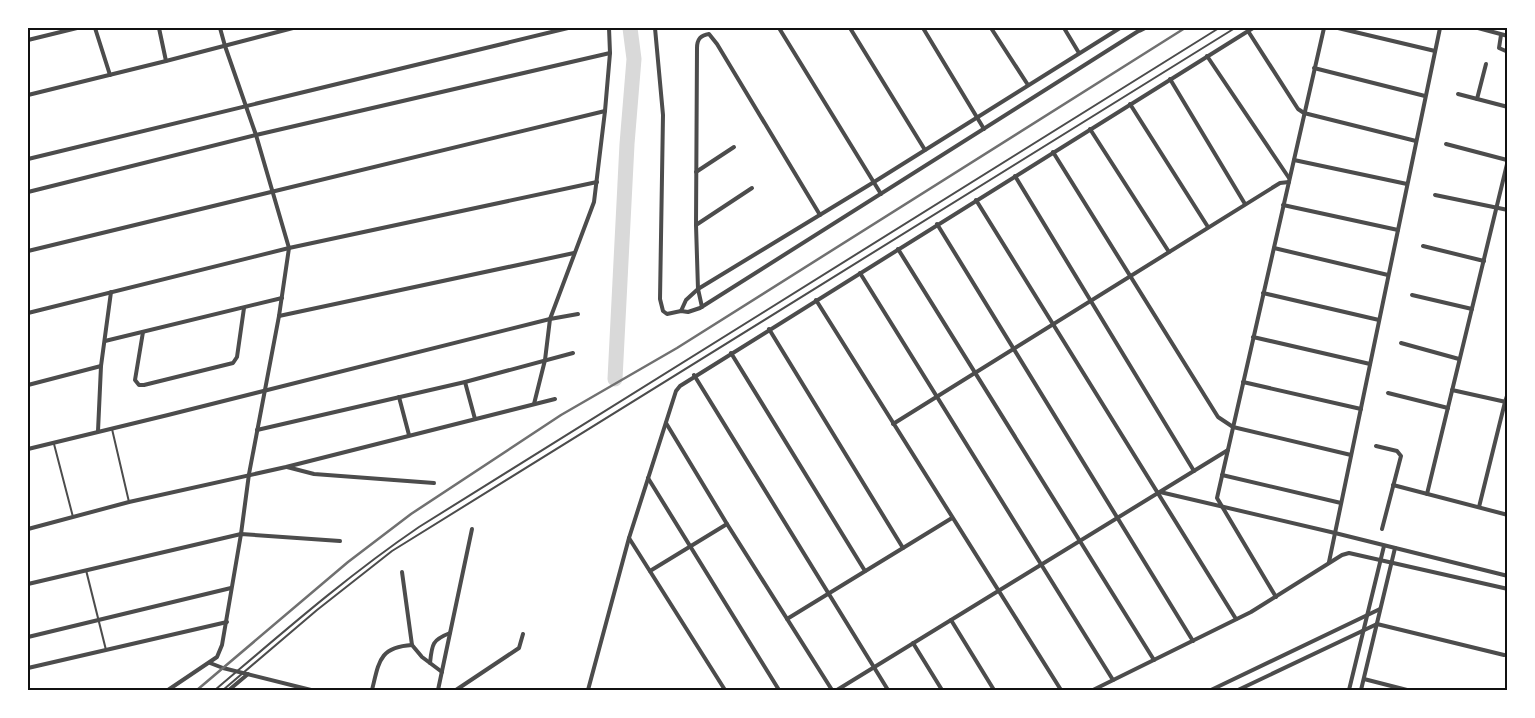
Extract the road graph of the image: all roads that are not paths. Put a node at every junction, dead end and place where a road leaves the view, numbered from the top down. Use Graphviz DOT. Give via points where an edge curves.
graph roads {
  1 [pos="77,28"];
  2 [pos="96,28"];
  3 [pos="159,28"];
  4 [pos="220,28"];
  5 [pos="286,28"];
  6 [pos="293,28"];
  7 [pos="568,28"];
  8 [pos="609,28"];
  9 [pos="655,28"];
  10 [pos="779,28"];
  11 [pos="850,28"];
  12 [pos="923,28"];
  13 [pos="991,28"];
  14 [pos="1064,28"];
  15 [pos="1120,28"];
  16 [pos="1141,28"];
  17 [pos="1219,28"];
  18 [pos="1235,28"];
  19 [pos="1253,28"];
  20 [pos="1324,28"];
  21 [pos="1338,28"];
  22 [pos="1440,28"];
  23 [pos="1478,28"];
  24 [pos="1248,31"];
  25 [pos="1501,35"];
  26 [pos="1508,36"];
  27 [pos="28,40"];
  28 [pos="225,46"];
  29 [pos="1435,51"];
  30 [pos="1508,52"];
  31 [pos="610,54"];
  32 [pos="1080,54"];
  33 [pos="1208,56"];
  34 [pos="166,61"];
  35 [pos="1486,64"];
  36 [pos="1314,68"];
  37 [pos="110,75"];
  38 [pos="1170,79"];
  39 [pos="1028,85"];
  40 [pos="1458,94"];
  41 [pos="28,95"];
  42 [pos="1425,96"];
  43 [pos="1477,99"];
  44 [pos="1130,104"];
  45 [pos="246,105"];
  46 [pos="1508,107"];
  47 [pos="605,111"];
  48 [pos="1304,113"];
  49 [pos="978,117"];
  50 [pos="984,129"];
  51 [pos="1090,129"];
  52 [pos="256,135"];
  53 [pos="1416,141"];
  54 [pos="1446,144"];
  55 [pos="734,147"];
  56 [pos="925,150"];
  57 [pos="1053,152"];
  58 [pos="28,159"];
  59 [pos="1294,160"];
  60 [pos="1507,160"];
  61 [pos="696,172"];
  62 [pos="1015,176"];
  63 [pos="1289,180"];
  64 [pos="597,182"];
  65 [pos="874,182"];
  66 [pos="1407,184"];
  67 [pos="752,188"];
  68 [pos="273,190"];
  69 [pos="28,192"];
  70 [pos="881,194"];
  71 [pos="1435,195"];
  72 [pos="976,200"];
  73 [pos="1246,204"];
  74 [pos="1283,204"];
  75 [pos="1496,208"];
  76 [pos="1508,210"];
  77 [pos="820,215"];
  78 [pos="937,224"];
  79 [pos="696,225"];
  80 [pos="1208,227"];
  81 [pos="1398,230"];
  82 [pos="1423,246"];
  83 [pos="289,248"];
  84 [pos="898,248"];
  85 [pos="1274,248"];
  86 [pos="28,251"];
  87 [pos="1169,252"];
  88 [pos="574,253"];
  89 [pos="1484,261"];
  90 [pos="860,272"];
  91 [pos="1388,275"];
  92 [pos="1130,276"];
  93 [pos="698,289"];
  94 [pos="111,292"];
  95 [pos="1263,293"];
  96 [pos="1412,295"];
  97 [pos="282,298"];
  98 [pos="816,300"];
  99 [pos="1091,300"];
  100 [pos="702,307"];
  101 [pos="244,308"];
  102 [pos="1472,309"];
  103 [pos="681,311"];
  104 [pos="28,313"];
  105 [pos="578,314"];
  106 [pos="279,316"];
  107 [pos="550,319"];
  108 [pos="1379,320"];
  109 [pos="1053,324"];
  110 [pos="769,329"];
  111 [pos="143,332"];
  112 [pos="1253,336"];
  113 [pos="105,341"];
  114 [pos="1401,343"];
  115 [pos="1014,349"];
  116 [pos="573,353"];
  117 [pos="731,353"];
  118 [pos="1460,359"];
  119 [pos="545,360"];
  120 [pos="1370,364"];
  121 [pos="101,366"];
  122 [pos="976,372"];
  123 [pos="694,375"];
  124 [pos="464,382"];
  125 [pos="1243,382"];
  126 [pos="28,385"];
  127 [pos="1452,390"];
  128 [pos="264,391"];
  129 [pos="1388,393"];
  130 [pos="1508,393"];
  131 [pos="399,396"];
  132 [pos="937,397"];
  133 [pos="555,399"];
  134 [pos="1507,403"];
  135 [pos="534,404"];
  136 [pos="1448,408"];
  137 [pos="1361,410"];
  138 [pos="475,418"];
  139 [pos="666,423"];
  140 [pos="894,424"];
  141 [pos="1233,427"];
  142 [pos="112,429"];
  143 [pos="258,430"];
  144 [pos="98,432"];
  145 [pos="409,435"];
  146 [pos="54,443"];
  147 [pos="1376,446"];
  148 [pos="28,449"];
  149 [pos="1228,450"];
  150 [pos="1351,455"];
  151 [pos="286,466"];
  152 [pos="1194,471"];
  153 [pos="249,474"];
  154 [pos="1222,475"];
  155 [pos="648,478"];
  156 [pos="434,483"];
  157 [pos="1393,485"];
  158 [pos="1158,492"];
  159 [pos="1427,494"];
  160 [pos="129,502"];
  161 [pos="1341,503"];
  162 [pos="1221,505"];
  163 [pos="1479,507"];
  164 [pos="1508,514"];
  165 [pos="73,517"];
  166 [pos="952,518"];
  167 [pos="1117,518"];
  168 [pos="727,524"];
  169 [pos="28,529"];
  170 [pos="472,529"];
  171 [pos="1382,529"];
  172 [pos="1335,533"];
  173 [pos="241,534"];
  174 [pos="629,538"];
  175 [pos="340,541"];
  176 [pos="1080,541"];
  177 [pos="690,546"];
  178 [pos="1384,546"];
  179 [pos="903,548"];
  180 [pos="1395,548"];
  181 [pos="1381,560"];
  182 [pos="1329,562"];
  183 [pos="1392,563"];
  184 [pos="1041,565"];
  185 [pos="86,570"];
  186 [pos="650,571"];
  187 [pos="865,571"];
  188 [pos="402,572"];
  189 [pos="1508,576"];
  190 [pos="28,584"];
  191 [pos="231,588"];
  192 [pos="1508,589"];
  193 [pos="998,591"];
  194 [pos="829,594"];
  195 [pos="1276,597"];
  196 [pos="1380,609"];
  197 [pos="1367,616"];
  198 [pos="1236,619"];
  199 [pos="98,620"];
  200 [pos="787,620"];
  201 [pos="951,620"];
  202 [pos="226,622"];
  203 [pos="1377,624"];
  204 [pos="1364,631"];
  205 [pos="450,633"];
  206 [pos="523,634"];
  207 [pos="1326,635"];
  208 [pos="28,637"];
  209 [pos="1193,641"];
  210 [pos="913,643"];
  211 [pos="412,645"];
  212 [pos="1330,646"];
  213 [pos="106,650"];
  214 [pos="1504,655"];
  215 [pos="1154,660"];
  216 [pos="210,663"];
  217 [pos="430,663"];
  218 [pos="28,668"];
  219 [pos="874,668"];
  220 [pos="237,672"];
  221 [pos="442,672"];
  222 [pos="246,674"];
  223 [pos="1364,679"];
  224 [pos="1113,680"];
  225 [pos="164,690"];
  226 [pos="169,690"];
  227 [pos="215,690"];
  228 [pos="223,690"];
  229 [pos="229,690"];
  230 [pos="311,690"];
  231 [pos="372,690"];
  232 [pos="438,690"];
  233 [pos="456,690"];
  234 [pos="588,690"];
  235 [pos="724,690"];
  236 [pos="779,690"];
  237 [pos="832,690"];
  238 [pos="837,690"];
  239 [pos="888,690"];
  240 [pos="942,690"];
  241 [pos="994,690"];
  242 [pos="1061,690"];
  243 [pos="1093,690"];
  244 [pos="1211,690"];
  245 [pos="1238,690"];
  246 [pos="1349,690"];
  247 [pos="1361,690"];
  248 [pos="1407,690"];
  1 -- 27 [label="street"];
  2 -- 37 [label="street"];
  3 -- 34 [label="street"];
  4 -- 28 [label="street"];
  5 -- 6 [label="street"];
  5 -- 28 [label="street"];
  7 -- 45 [label="street"];
  8 -- 31 [label="street"];
  9 -- 103 [label="street" via="663,115 660,298 667,314"];
  10 -- 65 [label="street"];
  11 -- 56 [label="street"];
  12 -- 49 [label="street"];
  13 -- 39 [label="street"];
  14 -- 32 [label="street"];
  15 -- 32 [label="street"];
  16 -- 50 [label="street"];
  17 -- 220 [label="lane" via="419,527 314,605"];
  18 -- 222 [label="lane" via="392,551 317,610"];
  19 -- 24 [label="street"];
  20 -- 36 [label="street"];
  21 -- 29 [label="street"];
  22 -- 29 [label="street"];
  23 -- 25 [label="street"];
  24 -- 33 [label="street"];
  24 -- 48 [label="street" via="1298,109"];
  25 -- 26 [label="street"];
  25 -- 30 [label="street" via="1499,47"];
  28 -- 34 [label="street"];
  28 -- 45 [label="street"];
  29 -- 42 [label="street"];
  31 -- 47 [label="street"];
  31 -- 52 [label="street"];
  32 -- 39 [label="street"];
  33 -- 38 [label="street"];
  33 -- 63 [label="street"];
  34 -- 37 [label="street"];
  35 -- 43 [label="street"];
  36 -- 42 [label="street"];
  36 -- 48 [label="street"];
  37 -- 41 [label="street"];
  38 -- 44 [label="street"];
  38 -- 73 [label="street"];
  39 -- 49 [label="street"];
  40 -- 43 [label="street"];
  42 -- 53 [label="street"];
  43 -- 46 [label="street"];
  44 -- 51 [label="street"];
  44 -- 80 [label="street"];
  45 -- 52 [label="street"];
  45 -- 58 [label="street"];
  47 -- 64 [label="street"];
  47 -- 68 [label="street"];
  48 -- 53 [label="street"];
  48 -- 59 [label="street"];
  49 -- 50 [label="street"];
  49 -- 56 [label="street"];
  50 -- 70 [label="street"];
  51 -- 57 [label="street"];
  51 -- 87 [label="street"];
  52 -- 68 [label="street"];
  52 -- 69 [label="street"];
  53 -- 66 [label="street"];
  54 -- 60 [label="street"];
  55 -- 61 [label="street"];
  56 -- 65 [label="street"];
  57 -- 62 [label="street"];
  57 -- 92 [label="street"];
  59 -- 63 [label="street"];
  59 -- 66 [label="street"];
  60 -- 75 [label="street"];
  61 -- 77 [label="street" via="696,48 700,38 709,34"];
  61 -- 79 [label="street"];
  62 -- 72 [label="street"];
  62 -- 99 [label="street"];
  63 -- 73 [label="street" via="1280,182"];
  63 -- 74 [label="street"];
  64 -- 83 [label="street"];
  64 -- 88 [label="street" via="594,202"];
  65 -- 70 [label="street"];
  65 -- 77 [label="street"];
  66 -- 81 [label="street"];
  67 -- 79 [label="street"];
  68 -- 83 [label="street"];
  68 -- 86 [label="street"];
  70 -- 100 [label="street"];
  71 -- 75 [label="street"];
  72 -- 78 [label="street"];
  72 -- 109 [label="street"];
  73 -- 80 [label="street"];
  74 -- 81 [label="street"];
  74 -- 85 [label="street"];
  75 -- 76 [label="street"];
  75 -- 89 [label="street"];
  77 -- 93 [label="street"];
  78 -- 84 [label="street"];
  78 -- 115 [label="street"];
  79 -- 93 [label="street"];
  80 -- 87 [label="street"];
  81 -- 91 [label="street"];
  82 -- 89 [label="street"];
  83 -- 94 [label="street"];
  83 -- 97 [label="street"];
  84 -- 90 [label="street"];
  84 -- 122 [label="street"];
  85 -- 91 [label="street"];
  85 -- 95 [label="street"];
  87 -- 92 [label="street"];
  88 -- 106 [label="street"];
  88 -- 107 [label="street"];
  89 -- 102 [label="street"];
  90 -- 98 [label="street"];
  90 -- 132 [label="street"];
  91 -- 108 [label="street"];
  92 -- 99 [label="street"];
  92 -- 141 [label="street" via="1218,418"];
  93 -- 100 [label="street"];
  93 -- 103 [label="street" via="686,300"];
  94 -- 104 [label="street"];
  94 -- 113 [label="street"];
  95 -- 108 [label="street"];
  95 -- 112 [label="street"];
  96 -- 102 [label="street"];
  97 -- 101 [label="street"];
  97 -- 106 [label="street"];
  98 -- 110 [label="street"];
  98 -- 140 [label="street"];
  99 -- 109 [label="street"];
  99 -- 152 [label="street"];
  100 -- 103 [label="street"];
  101 -- 111 [label="street"];
  101 -- 111 [label="street" via="237,357 233,363 139,385 135,380"];
  102 -- 118 [label="street"];
  105 -- 107 [label="street"];
  106 -- 128 [label="street"];
  107 -- 119 [label="street"];
  107 -- 128 [label="street"];
  108 -- 120 [label="street"];
  109 -- 115 [label="street"];
  109 -- 158 [label="street"];
  110 -- 117 [label="street"];
  110 -- 179 [label="street"];
  111 -- 113 [label="street"];
  112 -- 120 [label="street"];
  112 -- 125 [label="street"];
  113 -- 121 [label="street"];
  114 -- 118 [label="street"];
  115 -- 122 [label="street"];
  115 -- 167 [label="street"];
  116 -- 119 [label="street"];
  117 -- 123 [label="street"];
  117 -- 187 [label="street"];
  118 -- 127 [label="street"];
  119 -- 124 [label="street"];
  119 -- 135 [label="street"];
  120 -- 137 [label="street"];
  121 -- 126 [label="street"];
  121 -- 144 [label="street"];
  122 -- 132 [label="street"];
  122 -- 176 [label="street"];
  123 -- 139 [label="street" via="676,391"];
  123 -- 194 [label="street"];
  124 -- 131 [label="street"];
  124 -- 138 [label="street"];
  125 -- 137 [label="street"];
  125 -- 141 [label="street"];
  127 -- 134 [label="street"];
  127 -- 136 [label="street"];
  128 -- 142 [label="street"];
  128 -- 143 [label="street"];
  129 -- 136 [label="street"];
  130 -- 134 [label="street"];
  131 -- 143 [label="street"];
  131 -- 145 [label="street"];
  132 -- 140 [label="street"];
  132 -- 184 [label="street"];
  133 -- 135 [label="street"];
  134 -- 163 [label="street"];
  135 -- 138 [label="street"];
  136 -- 159 [label="street"];
  137 -- 150 [label="street"];
  138 -- 145 [label="street"];
  139 -- 155 [label="street"];
  139 -- 168 [label="street"];
  140 -- 166 [label="street"];
  141 -- 149 [label="street"];
  141 -- 150 [label="street"];
  142 -- 144 [label="street"];
  142 -- 160 [label="lane"];
  143 -- 153 [label="street"];
  144 -- 146 [label="street"];
  145 -- 151 [label="street"];
  146 -- 148 [label="street"];
  146 -- 165 [label="lane"];
  147 -- 157 [label="street" via="1397,451 1400,456"];
  149 -- 152 [label="street"];
  149 -- 154 [label="street"];
  150 -- 161 [label="street"];
  151 -- 153 [label="street"];
  151 -- 156 [label="street" via="314,474"];
  152 -- 158 [label="street"];
  153 -- 160 [label="street"];
  153 -- 173 [label="street"];
  154 -- 161 [label="street"];
  154 -- 162 [label="street" via="1217,498"];
  155 -- 174 [label="street"];
  155 -- 177 [label="street"];
  157 -- 159 [label="street"];
  157 -- 171 [label="street"];
  158 -- 162 [label="street"];
  158 -- 167 [label="street"];
  158 -- 198 [label="street"];
  159 -- 163 [label="street"];
  160 -- 165 [label="street"];
  161 -- 172 [label="street"];
  162 -- 172 [label="street"];
  162 -- 195 [label="street"];
  163 -- 164 [label="street"];
  165 -- 169 [label="street"];
  166 -- 179 [label="street"];
  166 -- 193 [label="street"];
  167 -- 176 [label="street"];
  167 -- 209 [label="street"];
  168 -- 177 [label="street"];
  168 -- 200 [label="street"];
  170 -- 205 [label="street"];
  172 -- 178 [label="street"];
  172 -- 182 [label="street"];
  173 -- 175 [label="street"];
  173 -- 185 [label="street"];
  173 -- 191 [label="street"];
  174 -- 186 [label="street"];
  174 -- 234 [label="street"];
  176 -- 184 [label="street"];
  176 -- 215 [label="street"];
  177 -- 186 [label="street"];
  177 -- 236 [label="street"];
  178 -- 180 [label="street"];
  178 -- 181 [label="street"];
  179 -- 187 [label="street"];
  180 -- 183 [label="street"];
  180 -- 189 [label="street"];
  181 -- 182 [label="street" via="1349,553"];
  181 -- 183 [label="street"];
  181 -- 197 [label="street"];
  182 -- 195 [label="street"];
  183 -- 192 [label="street"];
  183 -- 196 [label="street"];
  184 -- 193 [label="street"];
  184 -- 224 [label="street"];
  185 -- 190 [label="street"];
  185 -- 199 [label="lane"];
  186 -- 235 [label="street"];
  187 -- 194 [label="street"];
  188 -- 211 [label="street"];
  191 -- 199 [label="street"];
  191 -- 202 [label="street"];
  193 -- 201 [label="street"];
  193 -- 242 [label="street"];
  194 -- 200 [label="street"];
  194 -- 219 [label="street"];
  195 -- 198 [label="street"];
  196 -- 197 [label="street"];
  196 -- 203 [label="street"];
  197 -- 204 [label="street"];
  197 -- 207 [label="street"];
  198 -- 209 [label="street"];
  199 -- 208 [label="street"];
  199 -- 213 [label="lane"];
  200 -- 237 [label="street"];
  201 -- 210 [label="street"];
  201 -- 241 [label="street"];
  202 -- 213 [label="street"];
  202 -- 216 [label="street" via="220,653"];
  203 -- 204 [label="street"];
  203 -- 214 [label="street"];
  203 -- 223 [label="street"];
  204 -- 212 [label="street"];
  204 -- 246 [label="street"];
  205 -- 217 [label="street" via="437,638"];
  205 -- 221 [label="street"];
  206 -- 233 [label="street" via="519,648"];
  207 -- 212 [label="street"];
  207 -- 244 [label="street"];
  209 -- 215 [label="street"];
  210 -- 219 [label="street"];
  210 -- 240 [label="street"];
  211 -- 217 [label="street"];
  211 -- 231 [label="street" via="389,649 376,672"];
  212 -- 245 [label="street"];
  213 -- 218 [label="street"];
  215 -- 224 [label="street"];
  216 -- 220 [label="street"];
  216 -- 226 [label="street"];
  217 -- 221 [label="street"];
  219 -- 238 [label="street"];
  219 -- 239 [label="street"];
  220 -- 222 [label="street"];
  220 -- 227 [label="lane"];
  221 -- 232 [label="street"];
  222 -- 228 [label="lane"];
  222 -- 229 [label="street"];
  222 -- 230 [label="street"];
  223 -- 247 [label="street"];
  223 -- 248 [label="street"];
  224 -- 243 [label="street"];
  225 -- 226 [label="street"];
}
